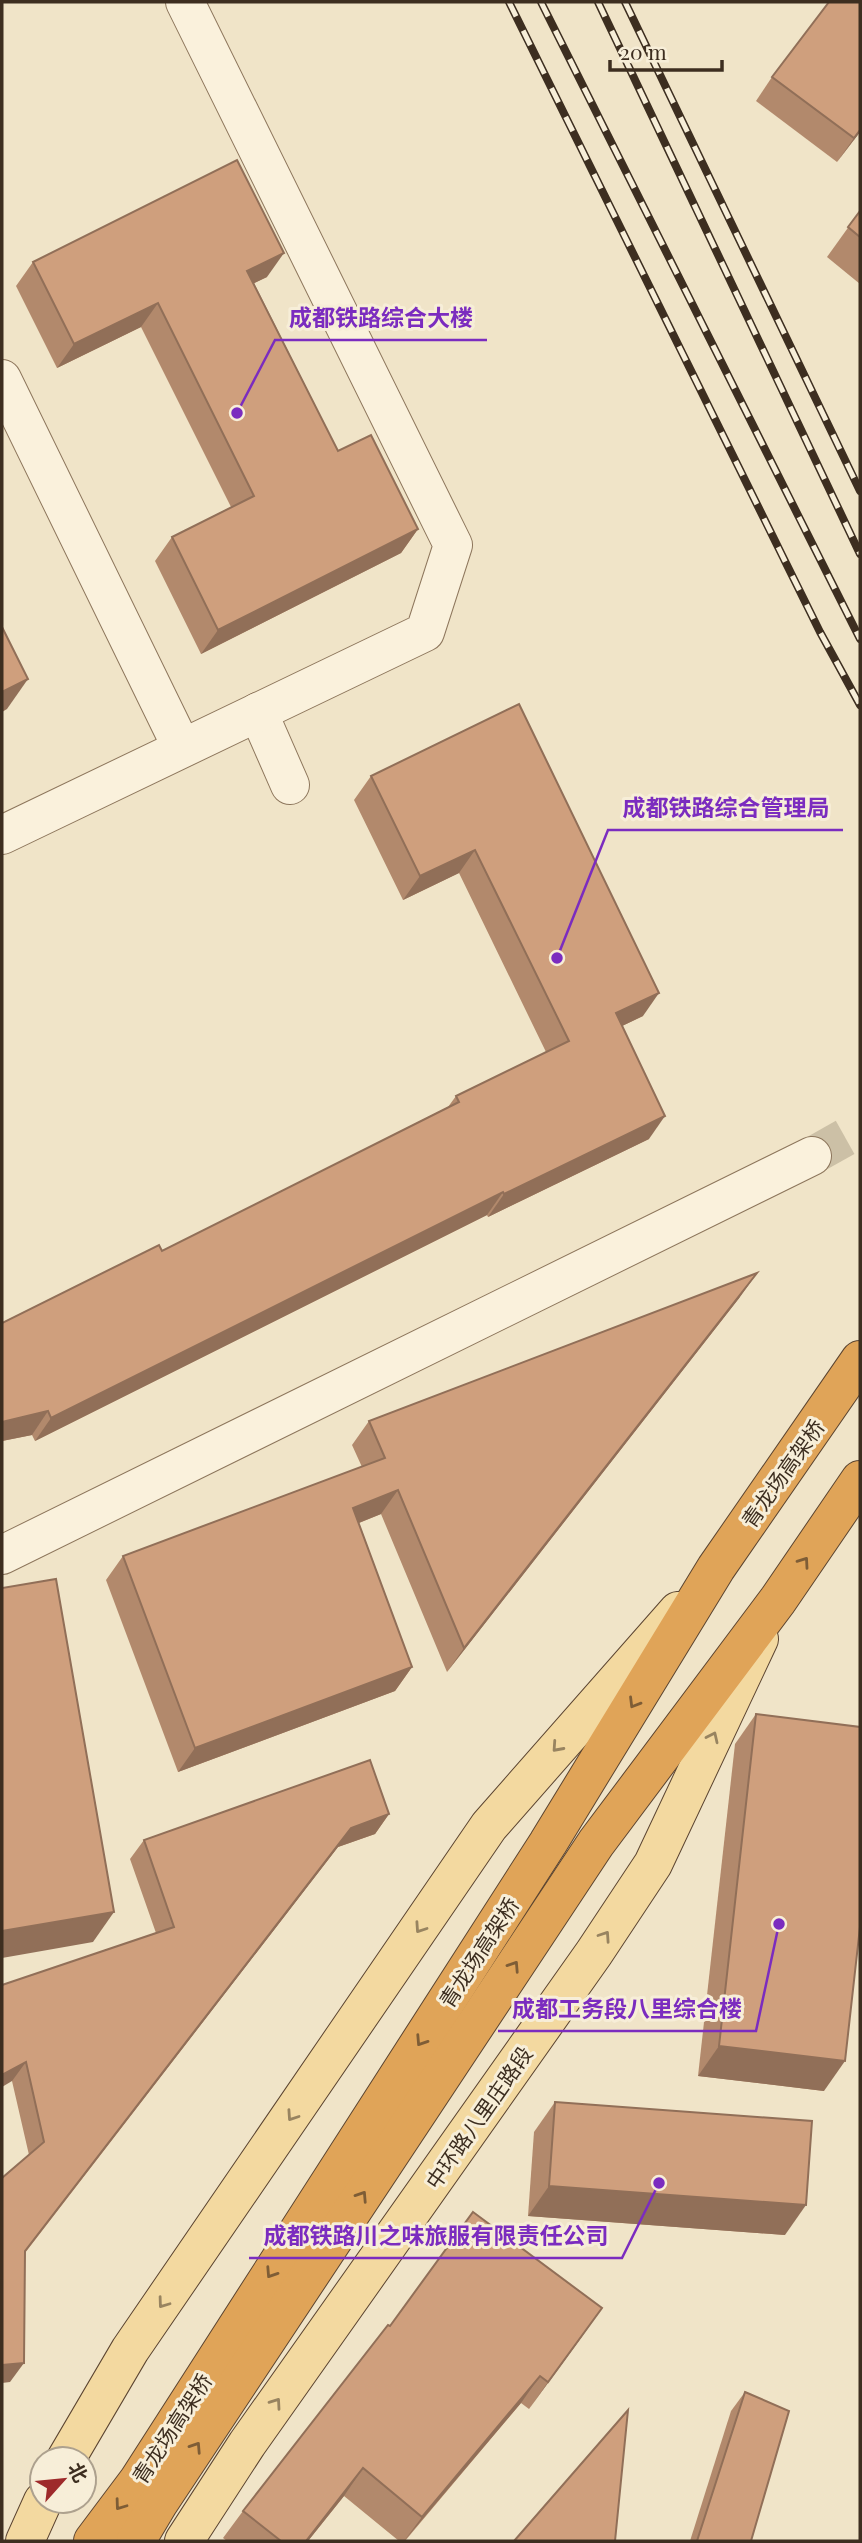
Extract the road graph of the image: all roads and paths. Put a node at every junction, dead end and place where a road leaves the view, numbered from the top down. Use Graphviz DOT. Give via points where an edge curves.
graph roads {
  1 [pos="185,2"];
  2 [pos="2,379"];
  3 [pos="258,712"];
  4 [pos="182,748"];
  5 [pos="290,785"];
  6 [pos="2,835"];
  7 [pos="812,1156"];
  8 [pos="860,1360"];
  9 [pos="860,1480"];
  10 [pos="2,1555"];
  11 [pos="716,1568"];
  12 [pos="778,1600"];
  13 [pos="74,2445"];
  14 [pos="37,2515"];
  15 [pos="25,2541"];
  16 [pos="93,2541"];
  17 [pos="136,2541"];
  18 [pos="184,2541"];
  1 -- 3 [label="street" via="453,545 425,632"];
  2 -- 4 [label="street"];
  3 -- 4 [label="street"];
  3 -- 5 [label="street"];
  4 -- 6 [label="street"];
  7 -- 10 [label="street"];
  8 -- 11 [label="highway, 青龙场高架桥"];
  12 -- 9 [label="highway, 青龙场高架桥, one-way"];
  11 -- 13 [label="main road, one-way" via="489,1826 130,2350"];
  11 -- 16 [label="highway, 青龙场高架桥, one-way" via="541,1855 138,2481"];
  17 -- 12 [label="highway, 青龙场高架桥, one-way" via="596,1843"];
  18 -- 12 [label="main road, 中环路八里庄路段, one-way" via="653,1864"];
  14 -- 15 [label="main road"];
}
